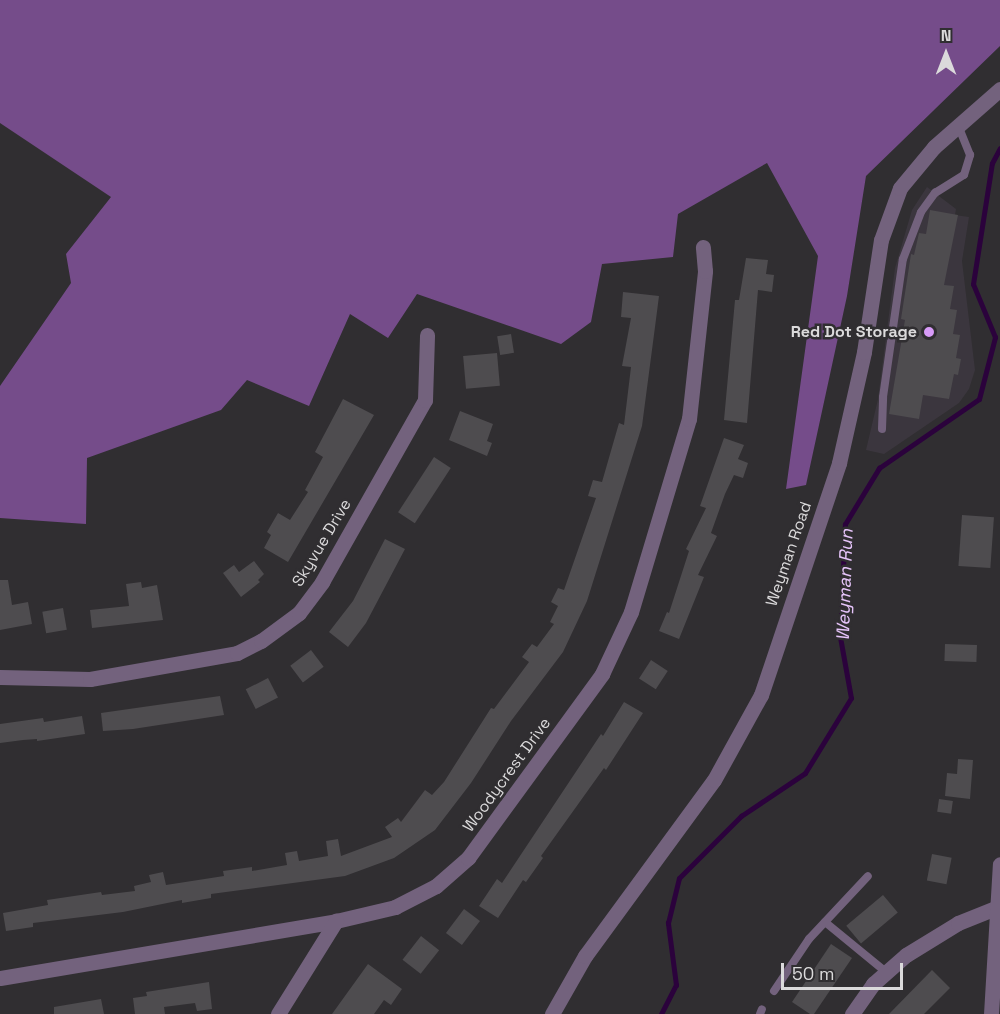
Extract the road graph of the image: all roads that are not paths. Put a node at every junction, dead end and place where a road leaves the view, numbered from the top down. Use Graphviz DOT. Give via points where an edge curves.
graph roads {
  1 [pos="1000,89"];
  2 [pos="958,126"];
  3 [pos="703,247"];
  4 [pos="427,335"];
  5 [pos="882,429"];
  6 [pos="0,677"];
  7 [pos="1000,864"];
  8 [pos="868,876"];
  9 [pos="998,907"];
  10 [pos="336,921"];
  11 [pos="825,922"];
  12 [pos="886,972"];
  13 [pos="0,978"];
  14 [pos="774,991"];
  15 [pos="278,1014"];
  16 [pos="552,1014"];
  17 [pos="852,1014"];
  18 [pos="991,1014"];
  1 -- 2 [label="street, Weyman Road"];
  2 -- 5 [label="lane" via="970,155 964,175 934,193 921,212 903,259"];
  2 -- 16 [label="street, Weyman Road" via="934,147 900,188 881,240 864,352 839,463 761,695 714,780 585,956"];
  3 -- 10 [label="street, Woodycrest Drive" via="705,271 689,419 631,612 602,674 468,858 436,886 395,907"];
  4 -- 6 [label="street, Skyvue Drive" via="425,400 322,582 299,613 237,653 90,679"];
  7 -- 9 [label="street"];
  8 -- 11 [label="lane"];
  9 -- 12 [label="street" via="929,939"];
  9 -- 18 [label="street"];
  10 -- 13 [label="street, Woodycrest Drive"];
  10 -- 15 [label="street"];
  11 -- 12 [label="lane"];
  11 -- 14 [label="lane"];
  12 -- 17 [label="street"];
}
